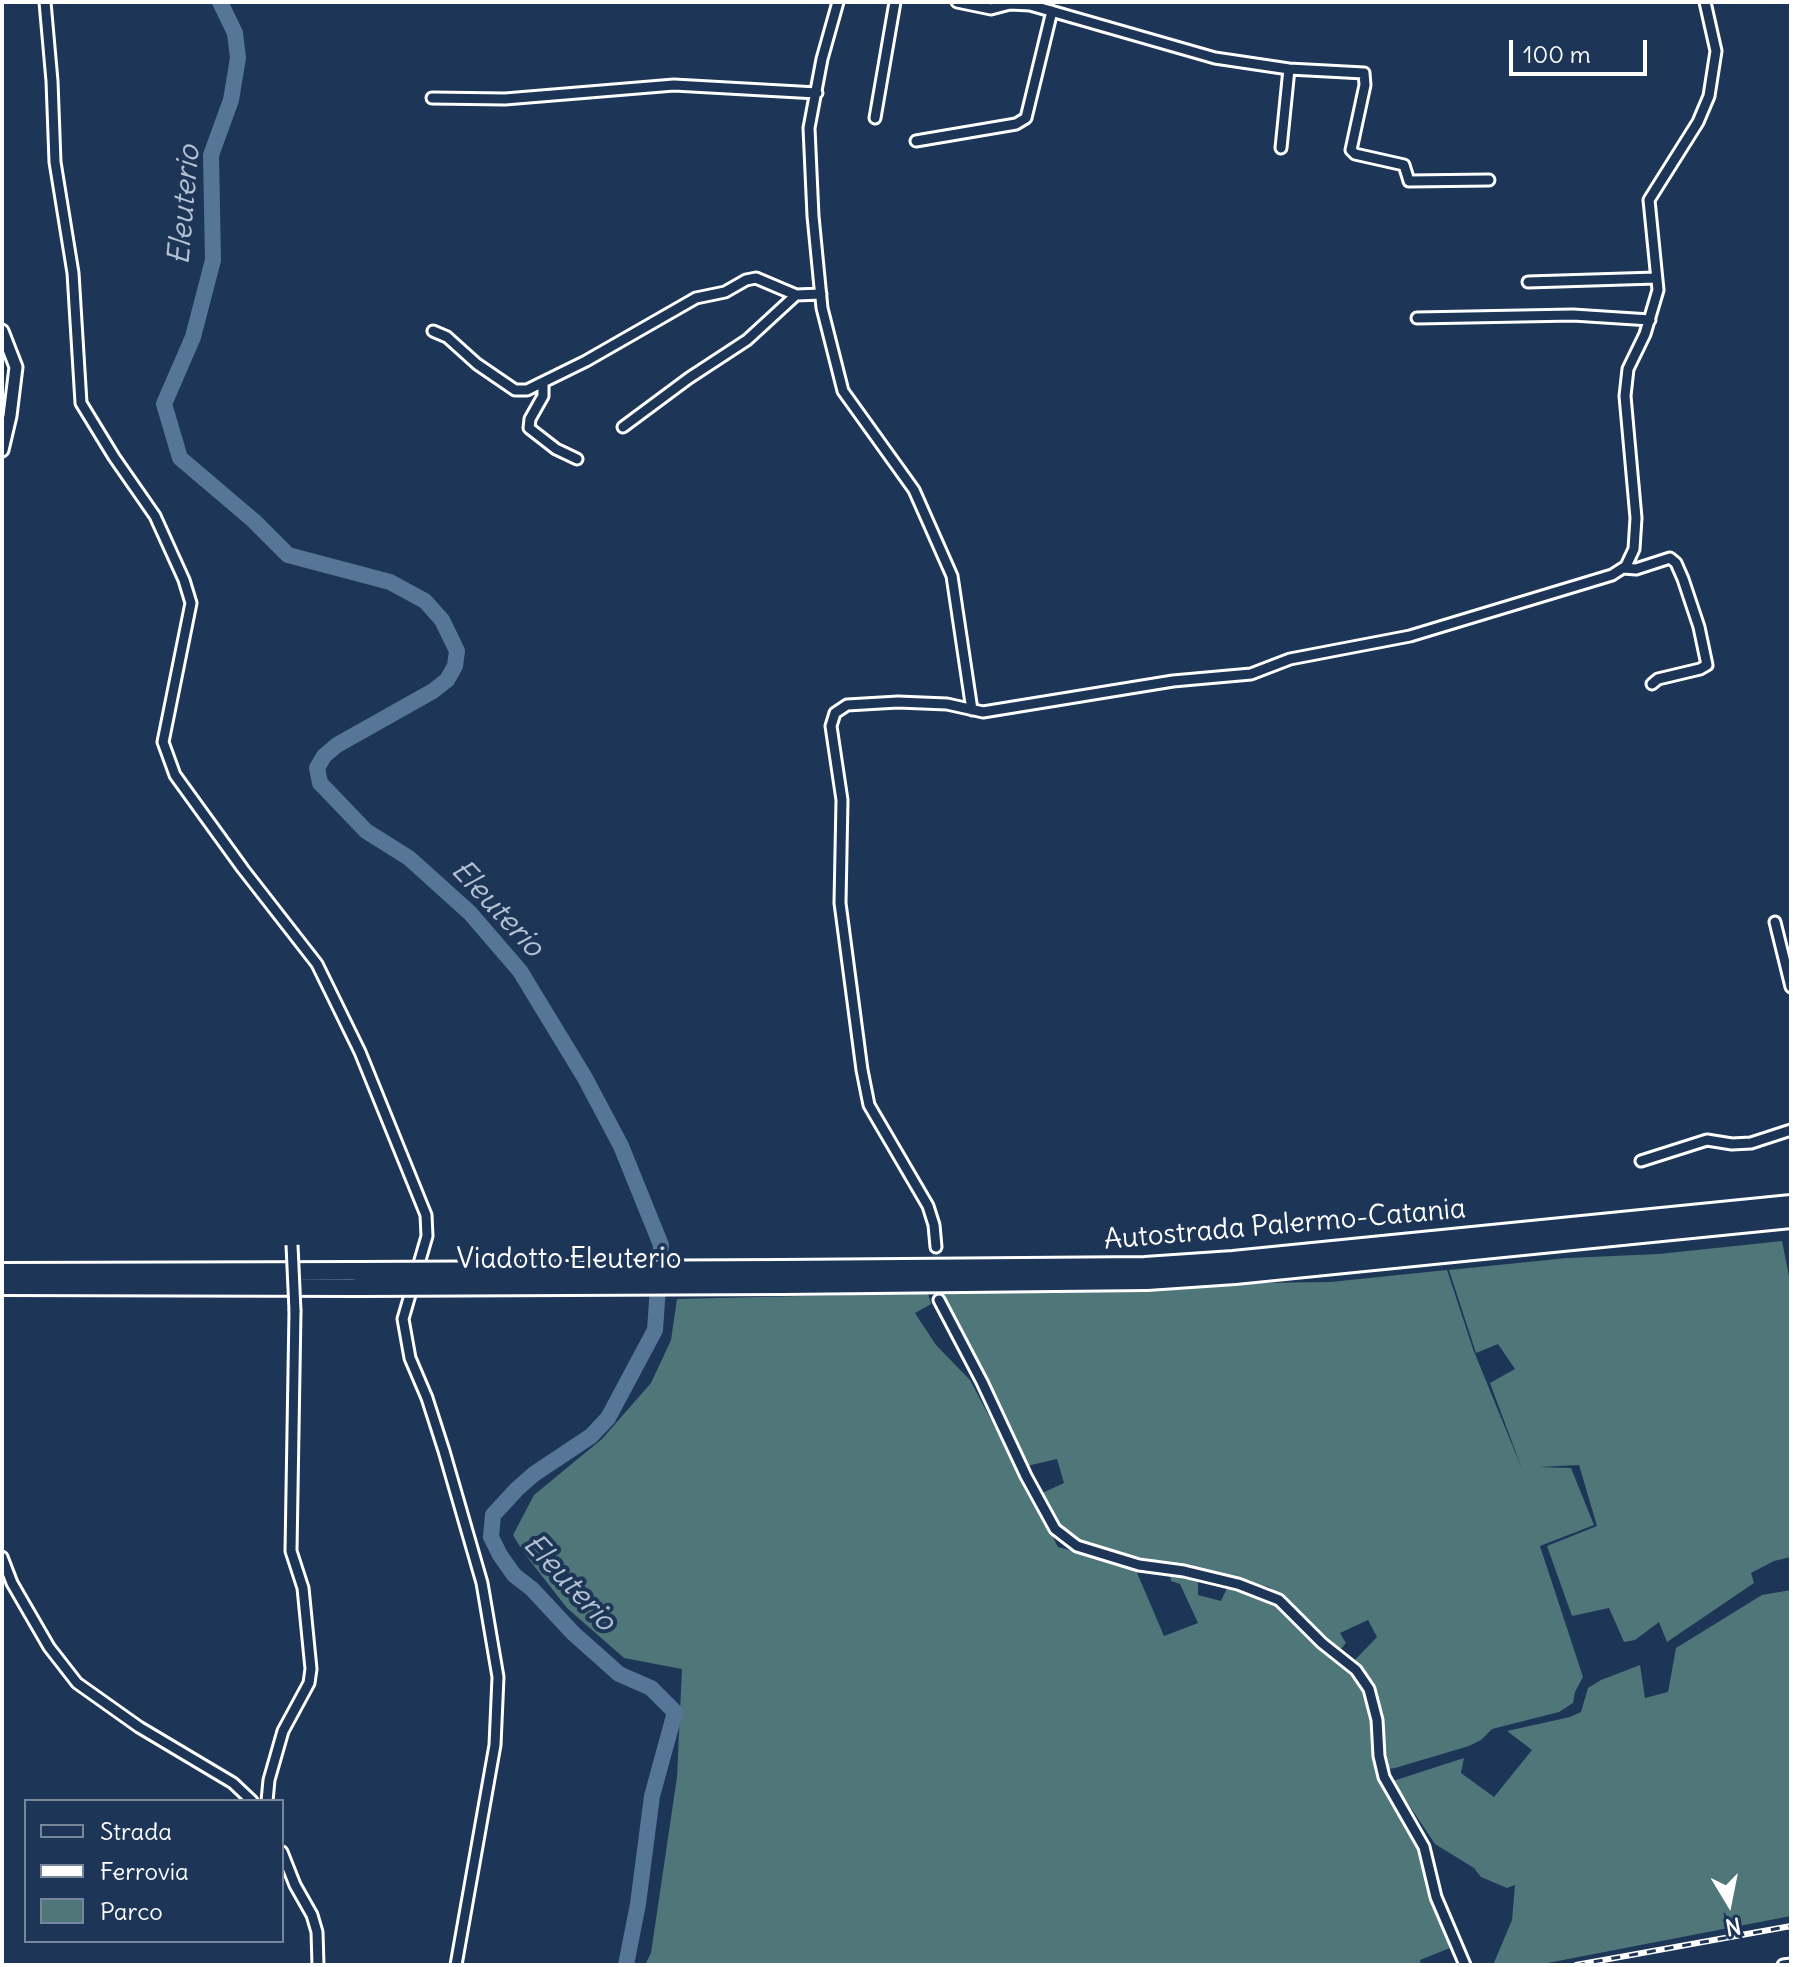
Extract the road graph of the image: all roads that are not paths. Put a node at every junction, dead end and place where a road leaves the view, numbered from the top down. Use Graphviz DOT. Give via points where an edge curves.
graph roads {
  1 [pos="45,2"];
  2 [pos="838,2"];
  3 [pos="895,2"];
  4 [pos="957,2"];
  5 [pos="1705,2"];
  6 [pos="1052,11"];
  7 [pos="1289,69"];
  8 [pos="817,93"];
  9 [pos="432,98"];
  10 [pos="875,118"];
  11 [pos="916,141"];
  12 [pos="1281,148"];
  13 [pos="1489,180"];
  14 [pos="1656,278"];
  15 [pos="1528,282"];
  16 [pos="821,294"];
  17 [pos="796,295"];
  18 [pos="1417,318"];
  19 [pos="1650,320"];
  20 [pos="2,331"];
  21 [pos="433,331"];
  22 [pos="543,384"];
  23 [pos="623,427"];
  24 [pos="2,450"];
  25 [pos="577,459"];
  26 [pos="1623,568"];
  27 [pos="1652,684"];
  28 [pos="972,710"];
  29 [pos="1774,917"];
  30 [pos="1791,987"];
  31 [pos="1791,1130"];
  32 [pos="1641,1161"];
  33 [pos="1791,1204"];
  34 [pos="1791,1219"];
  35 [pos="292,1245"];
  36 [pos="936,1247"];
  37 [pos="2,1272"];
  38 [pos="781,1277"];
  39 [pos="357,1279"];
  40 [pos="2,1286"];
  41 [pos="939,1300"];
  42 [pos="2,1557"];
  43 [pos="250,1799"];
  44 [pos="267,1799"];
  45 [pos="284,1857"];
  46 [pos="1791,1964"];
  47 [pos="318,1965"];
  48 [pos="456,1965"];
  49 [pos="1465,1965"];
  50 [pos="1783,1965"];
  1 -- 48 [label="street" via="55,162 73,273 81,403 155,516 191,603 163,742 175,775 317,964 360,1052 426,1215 427,1236 403,1319 410,1358 444,1451 482,1583 498,1677 495,1745"];
  2 -- 8 [label="street"];
  3 -- 10 [label="street"];
  4 -- 6 [label="street"];
  5 -- 14 [label="street" via="1715,71 1698,122 1649,200"];
  6 -- 7 [label="street" via="1215,58"];
  6 -- 11 [label="street" via="1026,118"];
  7 -- 12 [label="street"];
  7 -- 13 [label="street" via="1364,73 1351,150 1355,154 1404,165 1409,181"];
  8 -- 9 [label="street" via="674,85 505,99"];
  8 -- 16 [label="street" via="809,128"];
  14 -- 15 [label="street"];
  14 -- 19 [label="street"];
  16 -- 17 [label="street"];
  16 -- 28 [label="street" via="843,391 914,490 952,576"];
  17 -- 22 [label="street" via="756,278 746,280 725,292 696,298"];
  17 -- 23 [label="street" via="747,340"];
  18 -- 19 [label="street" via="1573,315"];
  19 -- 26 [label="street" via="1628,369 1625,396 1636,534"];
  20 -- 24 [label="street" via="16,367"];
  21 -- 22 [label="street" via="515,390"];
  22 -- 25 [label="street" via="529,428"];
  26 -- 27 [label="street" via="1670,558 1699,627 1707,665"];
  26 -- 28 [label="street" via="1410,636 1290,659 1251,674"];
  28 -- 36 [label="street" via="898,702 847,705 835,713 831,726 842,800 840,903 869,1105 928,1206"];
  29 -- 30 [label="street"];
  31 -- 32 [label="street" via="1751,1143 1707,1140"];
  33 -- 38 [label="highway, Autostrada Palermo-Catania" via="1233,1260"];
  34 -- 38 [label="highway, Autostrada Palermo-Catania" via="1147,1281"];
  35 -- 44 [label="street, bridge" via="291,1551 303,1588 311,1669 283,1731"];
  37 -- 39 [label="highway"];
  38 -- 39 [label="highway, Viadotto Eleuterio, bridge"];
  39 -- 40 [label="highway"];
  41 -- 49 [label="street" via="1055,1529 1077,1546 1139,1565 1238,1584 1279,1600 1356,1670 1369,1689 1384,1777 1424,1847 1436,1897"];
  42 -- 43 [label="street" via="49,1647 77,1683"];
  45 -- 47 [label="street" via="312,1915"];
  46 -- 50 [label="street"];
}
